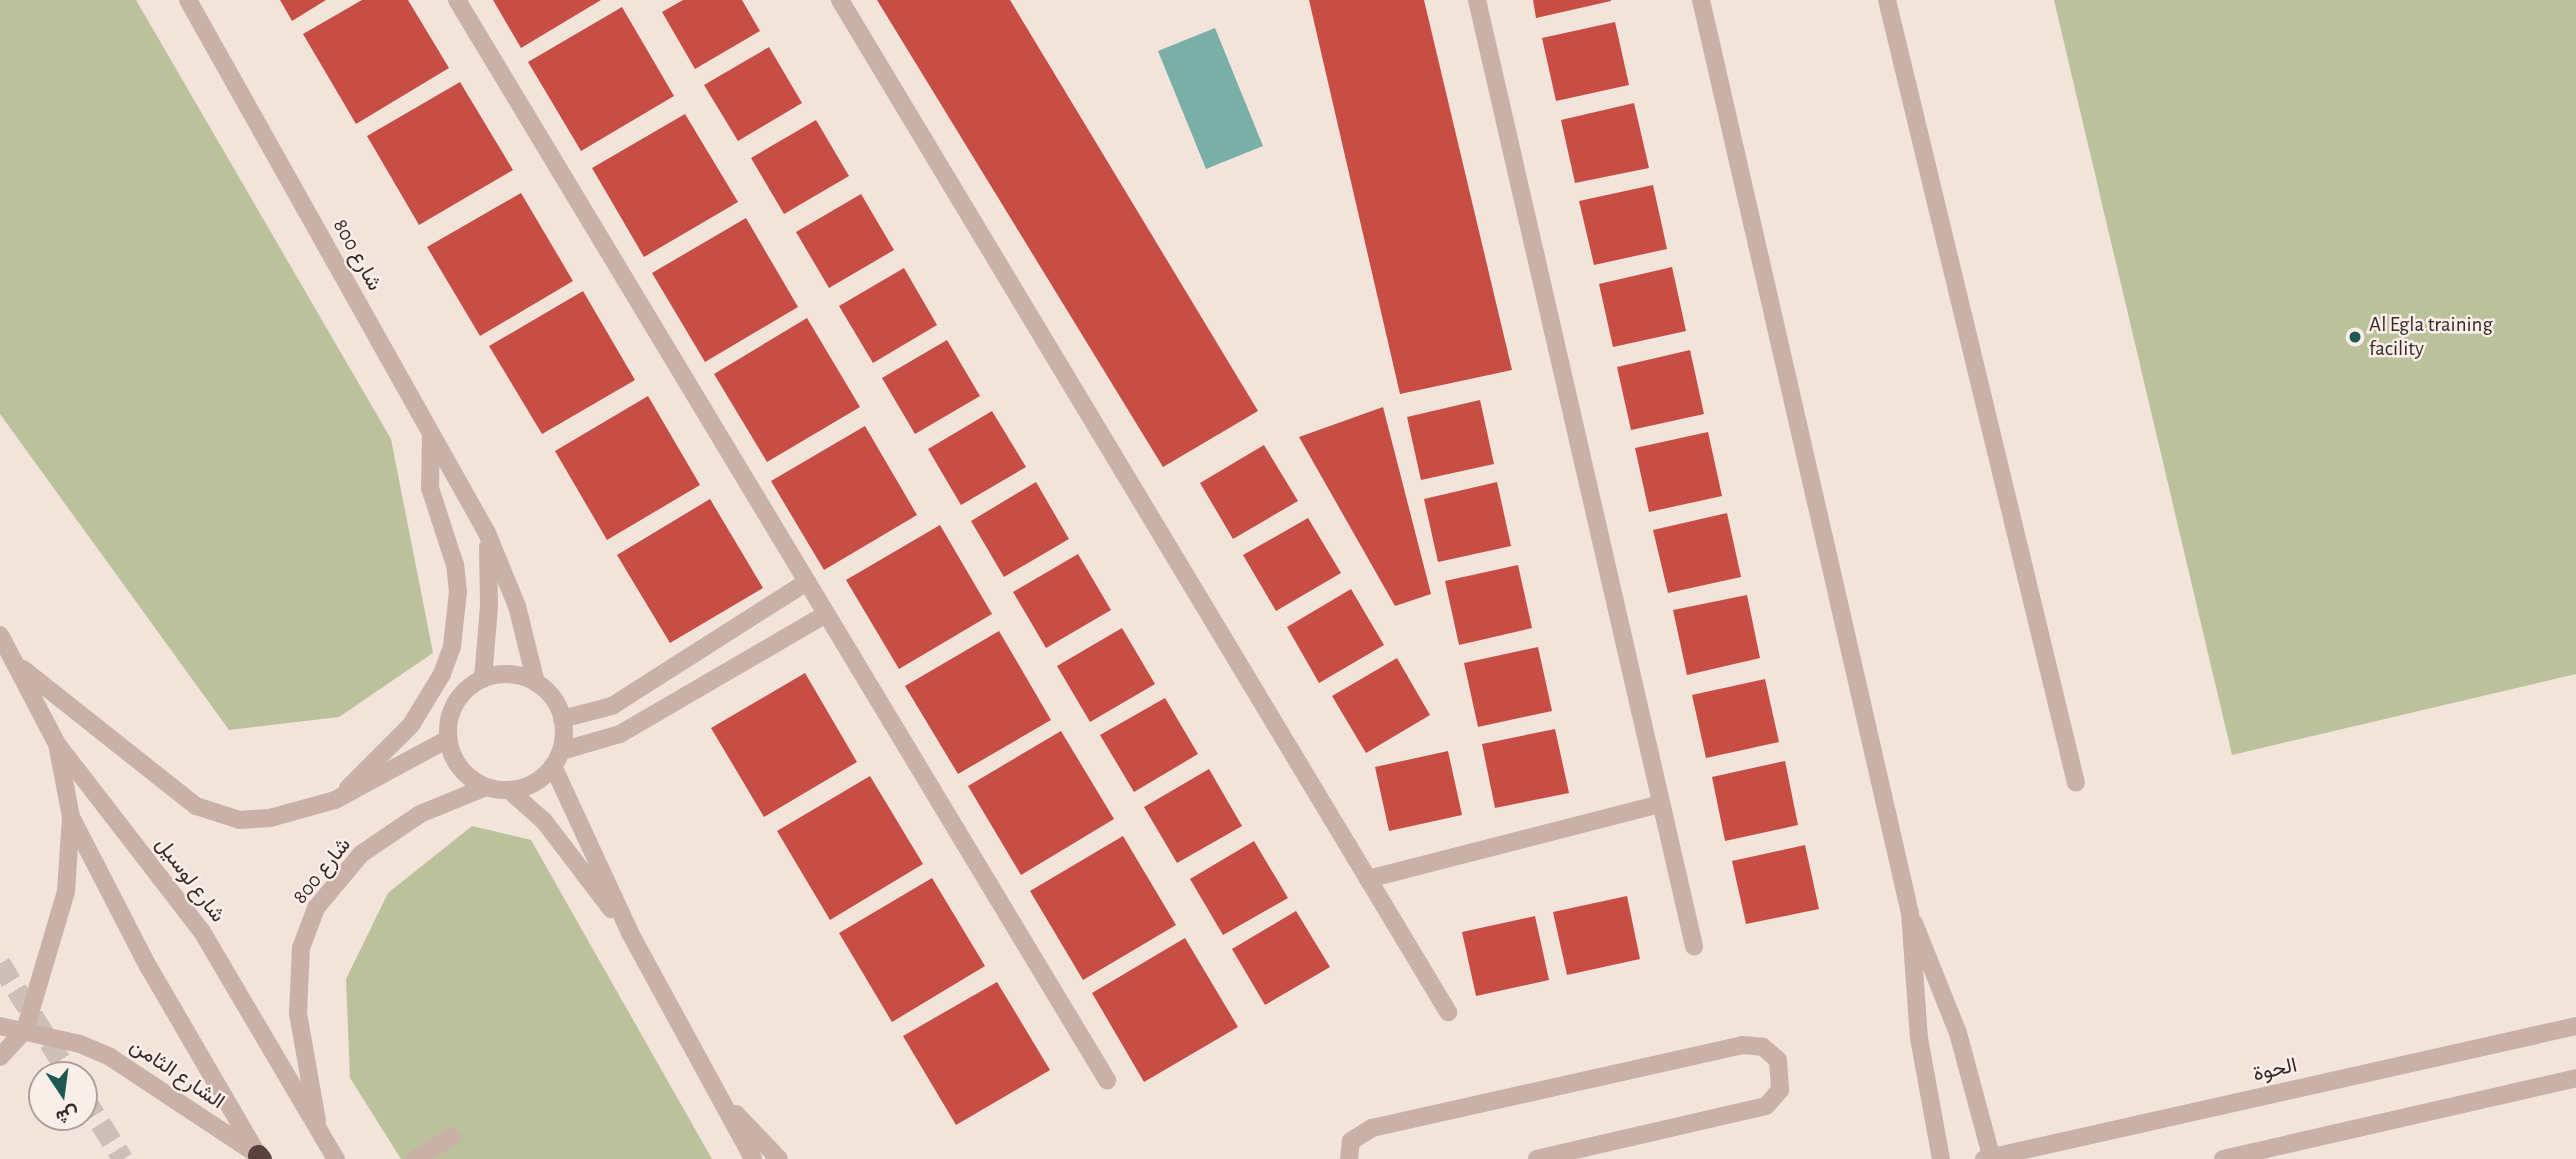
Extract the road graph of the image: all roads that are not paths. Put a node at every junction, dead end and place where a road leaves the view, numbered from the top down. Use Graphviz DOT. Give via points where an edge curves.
graph roads {
  1 [pos="188,0"];
  2 [pos="457,0"];
  3 [pos="840,0"];
  4 [pos="1477,0"];
  5 [pos="1701,0"];
  6 [pos="1887,0"];
  7 [pos="431,434"];
  8 [pos="487,533"];
  9 [pos="807,582"];
  10 [pos="826,614"];
  11 [pos="0,635"];
  12 [pos="18,664"];
  13 [pos="483,679"];
  14 [pos="536,683"];
  15 [pos="562,719"];
  16 [pos="448,739"];
  17 [pos="57,744"];
  18 [pos="557,758"];
  19 [pos="2076,783"];
  20 [pos="486,787"];
  21 [pos="509,790"];
  22 [pos="335,800"];
  23 [pos="1661,804"];
  24 [pos="71,817"];
  25 [pos="1368,879"];
  26 [pos="1910,913"];
  27 [pos="630,933"];
  28 [pos="1694,946"];
  29 [pos="1447,1012"];
  30 [pos="0,1026"];
  31 [pos="2576,1026"];
  32 [pos="25,1030"];
  33 [pos="0,1057"];
  34 [pos="2576,1078"];
  35 [pos="1107,1080"];
  36 [pos="719,1097"];
  37 [pos="320,1135"];
  38 [pos="452,1137"];
  39 [pos="260,1157"];
  40 [pos="1989,1158"];
  41 [pos="336,1159"];
  42 [pos="415,1159"];
  43 [pos="753,1159"];
  44 [pos="779,1159"];
  45 [pos="1349,1159"];
  46 [pos="1537,1159"];
  47 [pos="1941,1159"];
  48 [pos="2223,1159"];
  1 -- 7 [label="street, شارع 800"];
  2 -- 9 [label="street"];
  3 -- 25 [label="street"];
  4 -- 23 [label="street"];
  5 -- 26 [label="street"];
  6 -- 19 [label="street"];
  7 -- 8 [label="street, شارع 800"];
  7 -- 22 [label="street" via="430,488 455,565 458,592 452,646 442,674 411,725"];
  8 -- 13 [label="street, شارع 800" via="489,606"];
  8 -- 14 [label="street, شارع 800" via="517,606"];
  9 -- 10 [label="street"];
  9 -- 15 [label="street" via="612,706"];
  10 -- 18 [label="street" via="620,734"];
  10 -- 35 [label="street"];
  11 -- 12 [label="street, شارع لوسيل"];
  12 -- 17 [label="street, شارع لوسيل"];
  12 -- 22 [label="street, شارع 800" via="196,806 240,820 270,818"];
  13 -- 14 [label="street" via="510,674"];
  13 -- 16 [label="street" via="471,685 453,708"];
  14 -- 15 [label="street" via="548,693"];
  15 -- 18 [label="street"];
  16 -- 20 [label="street" via="460,769"];
  16 -- 22 [label="street, شارع 800"];
  17 -- 24 [label="street"];
  17 -- 37 [label="street, شارع لوسيل" via="201,930"];
  18 -- 21 [label="street" via="541,778"];
  18 -- 27 [label="street"];
  20 -- 21 [label="street"];
  20 -- 37 [label="street, شارع 800" via="420,814 361,854 316,908 301,948 298,1013"];
  21 -- 27 [label="street" via="544,821"];
  23 -- 25 [label="street"];
  23 -- 28 [label="street"];
  24 -- 32 [label="street" via="66,892"];
  24 -- 39 [label="street" via="148,966"];
  25 -- 29 [label="street"];
  26 -- 40 [label="street" via="1958,1033"];
  26 -- 47 [label="street" via="1919,1038"];
  27 -- 36 [label="street"];
  30 -- 32 [label="street, الشارع الثامن"];
  31 -- 40 [label="street, الحوة"];
  32 -- 33 [label="street"];
  32 -- 39 [label="street, الشارع الثامن" via="110,1056"];
  34 -- 48 [label="street"];
  36 -- 43 [label="street"];
  36 -- 44 [label="street"];
  37 -- 41 [label="street, شارع لوسيل"];
  38 -- 42 [label="street"];
  45 -- 46 [label="street" via="1351,1141 1372,1128 1742,1045 1763,1047 1778,1060 1780,1090 1766,1105"];
}
